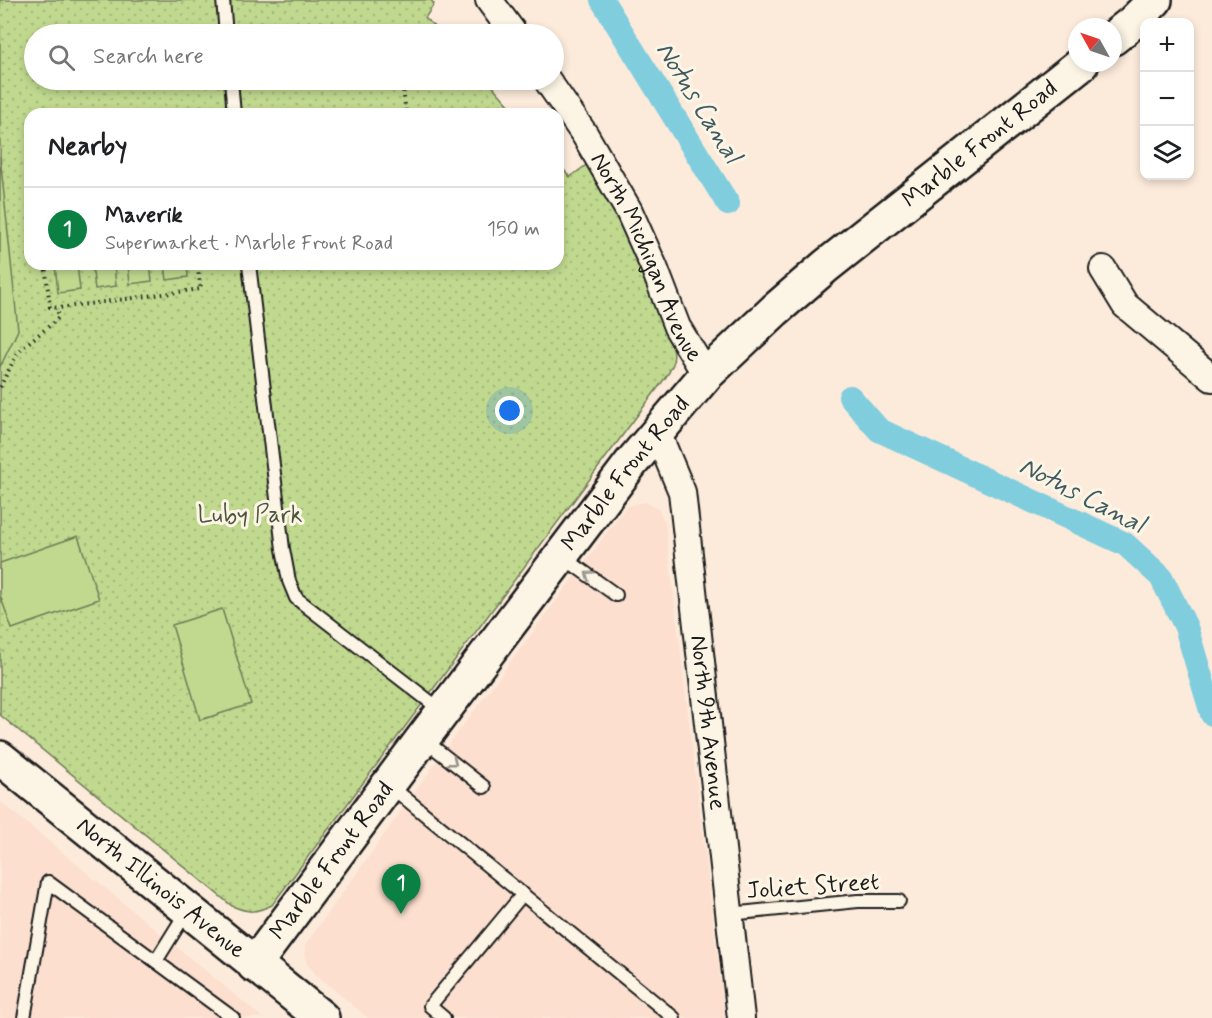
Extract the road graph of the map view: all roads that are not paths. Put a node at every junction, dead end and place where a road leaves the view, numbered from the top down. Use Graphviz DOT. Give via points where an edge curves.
graph roads {
  1 [pos="223,0"];
  2 [pos="489,0"];
  3 [pos="1155,0"];
  4 [pos="225,24"];
  5 [pos="507,24"];
  6 [pos="1122,31"];
  7 [pos="1071,72"];
  8 [pos="232,90"];
  9 [pos="554,90"];
  10 [pos="233,108"];
  11 [pos="1103,269"];
  12 [pos="250,270"];
  13 [pos="706,375"];
  14 [pos="1212,378"];
  15 [pos="657,432"];
  16 [pos="561,555"];
  17 [pos="615,595"];
  18 [pos="443,711"];
  19 [pos="423,738"];
  20 [pos="0,758"];
  21 [pos="389,784"];
  22 [pos="484,787"];
  23 [pos="523,894"];
  24 [pos="899,901"];
  25 [pos="188,910"];
  26 [pos="730,914"];
  27 [pos="156,961"];
  28 [pos="255,965"];
  29 [pos="24,1018"];
  30 [pos="233,1018"];
  31 [pos="322,1018"];
  32 [pos="444,1018"];
  33 [pos="674,1018"];
  34 [pos="741,1018"];
  1 -- 4 [label="lane"];
  2 -- 5 [label="street"];
  3 -- 6 [label="street"];
  7 -- 13 [label="street, Marble Front Road" via="826,266"];
  8 -- 10 [label="lane"];
  9 -- 13 [label="street, North Michigan Avenue" via="629,211 677,327"];
  11 -- 14 [label="street" via="1125,305"];
  12 -- 18 [label="lane" via="283,549 296,598"];
  13 -- 15 [label="street, Marble Front Road"];
  15 -- 16 [label="street, Marble Front Road"];
  15 -- 26 [label="street, North 9th Avenue" via="682,492"];
  17 -- 16 [label="lane, one-way"];
  16 -- 18 [label="street, Marble Front Road"];
  18 -- 19 [label="street, Marble Front Road"];
  19 -- 21 [label="street, Marble Front Road"];
  19 -- 22 [label="lane, one-way"];
  20 -- 25 [label="street, North Illinois Avenue"];
  21 -- 23 [label="lane"];
  21 -- 28 [label="street, Marble Front Road"];
  23 -- 32 [label="lane" via="430,1006"];
  23 -- 33 [label="lane"];
  24 -- 26 [label="lane, Joliet Street" via="858,901"];
  25 -- 27 [label="lane"];
  25 -- 28 [label="street, North Illinois Avenue"];
  26 -- 34 [label="street, North 9th Avenue"];
  27 -- 29 [label="lane" via="48,882"];
  27 -- 30 [label="lane"];
  28 -- 31 [label="street, North Illinois Avenue"];
}
